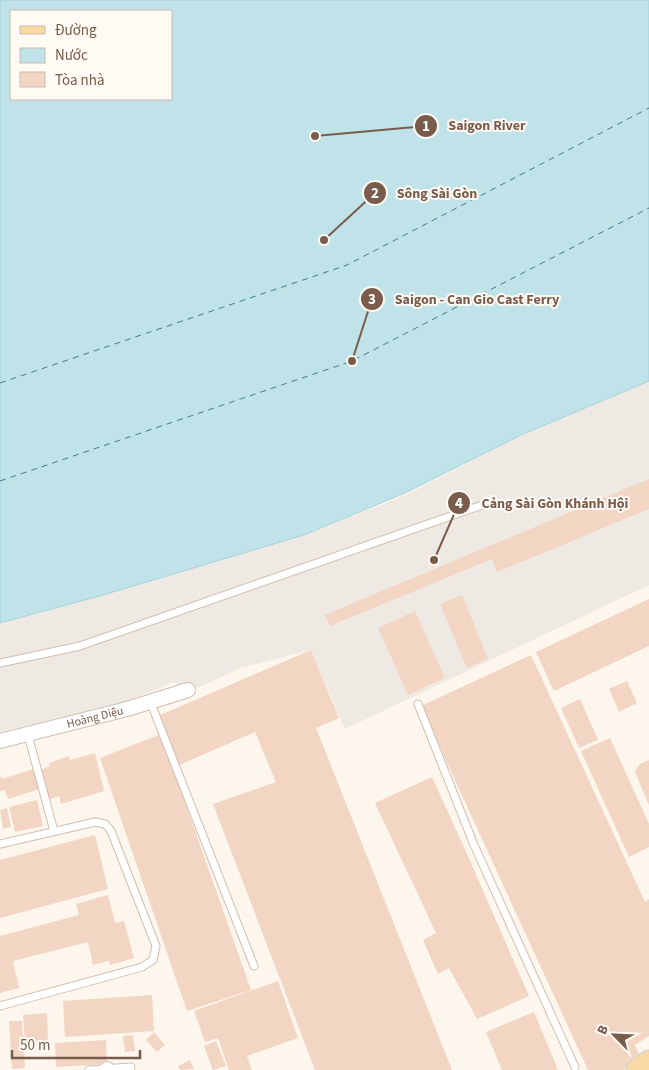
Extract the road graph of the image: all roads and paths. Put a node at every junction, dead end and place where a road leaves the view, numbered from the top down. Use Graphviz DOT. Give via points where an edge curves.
graph roads {
  1 [pos="485,504"];
  2 [pos="0,663"];
  3 [pos="188,690"];
  4 [pos="150,701"];
  5 [pos="418,704"];
  6 [pos="28,734"];
  7 [pos="0,742"];
  8 [pos="54,831"];
  9 [pos="0,844"];
  10 [pos="254,966"];
  11 [pos="0,1006"];
  12 [pos="649,1062"];
  13 [pos="575,1067"];
  14 [pos="131,1068"];
  15 [pos="90,1070"];
  16 [pos="107,1070"];
  17 [pos="638,1070"];
  1 -- 2 [label="lane" via="80,646"];
  3 -- 4 [label="street, Hoàng Diệu"];
  4 -- 6 [label="street, Hoàng Diệu"];
  4 -- 10 [label="lane"];
  5 -- 13 [label="lane" via="474,845"];
  6 -- 7 [label="street, Hoàng Diệu"];
  6 -- 8 [label="lane"];
  8 -- 9 [label="lane"];
  8 -- 11 [label="lane" via="95,822 105,824 111,831 156,946 153,960 142,967"];
  12 -- 17 [label="main road"];
  14 -- 16 [label="lane"];
  15 -- 16 [label="lane"];
}
